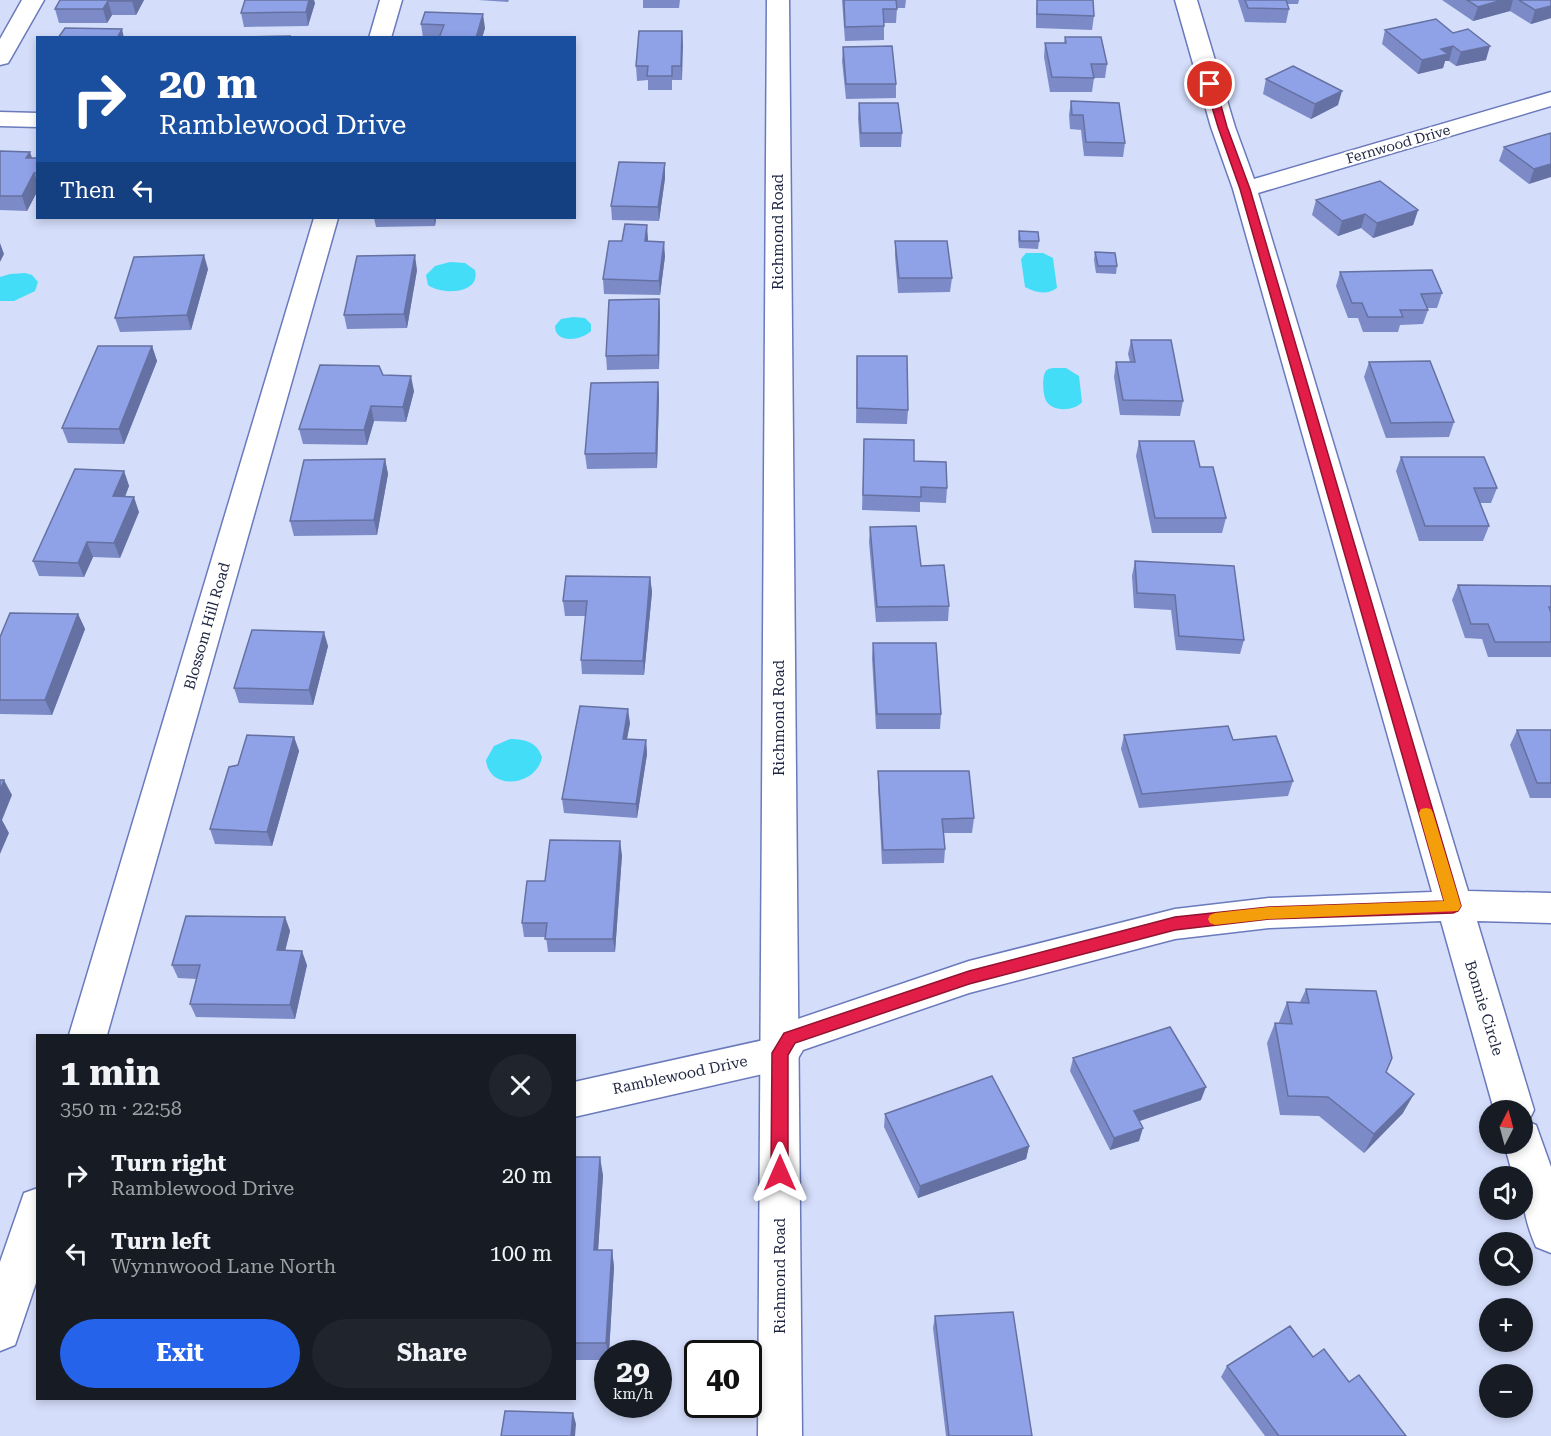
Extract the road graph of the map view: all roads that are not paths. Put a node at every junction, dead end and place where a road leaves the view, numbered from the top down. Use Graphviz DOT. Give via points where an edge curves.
graph roads {
  1 [pos="33,0"];
  2 [pos="392,0"];
  3 [pos="778,0"];
  4 [pos="1186,0"];
  5 [pos="381,36"];
  6 [pos="0,58"];
  7 [pos="1551,99"];
  8 [pos="0,119"];
  9 [pos="36,120"];
  10 [pos="1245,189"];
  11 [pos="326,219"];
  12 [pos="1453,906"];
  13 [pos="1551,908"];
  14 [pos="88,1034"];
  15 [pos="780,1053"];
  16 [pos="576,1100"];
  17 [pos="1511,1100"];
  18 [pos="1527,1154"];
  19 [pos="36,1212"];
  20 [pos="1551,1233"];
  21 [pos="20,1256"];
  22 [pos="0,1330"];
  23 [pos="780,1436"];
  1 -- 6 [label="street"];
  2 -- 5 [label="street"];
  3 -- 15 [label="street, Richmond Road"];
  4 -- 10 [label="street, Bonnie Circle" via="1222,127"];
  7 -- 10 [label="street, Fernwood Drive"];
  8 -- 9 [label="street"];
  10 -- 12 [label="street, Bonnie Circle"];
  11 -- 14 [label="street, Blossom Hill Road"];
  12 -- 13 [label="street, Ramblewood Drive"];
  12 -- 15 [label="street, Ramblewood Drive" via="1269,913 1175,924 969,977 790,1038"];
  12 -- 17 [label="street, Bonnie Circle"];
  15 -- 16 [label="street, Ramblewood Drive"];
  15 -- 23 [label="street, Richmond Road"];
  18 -- 20 [label="street"];
  19 -- 21 [label="street"];
  21 -- 22 [label="street"];
}
